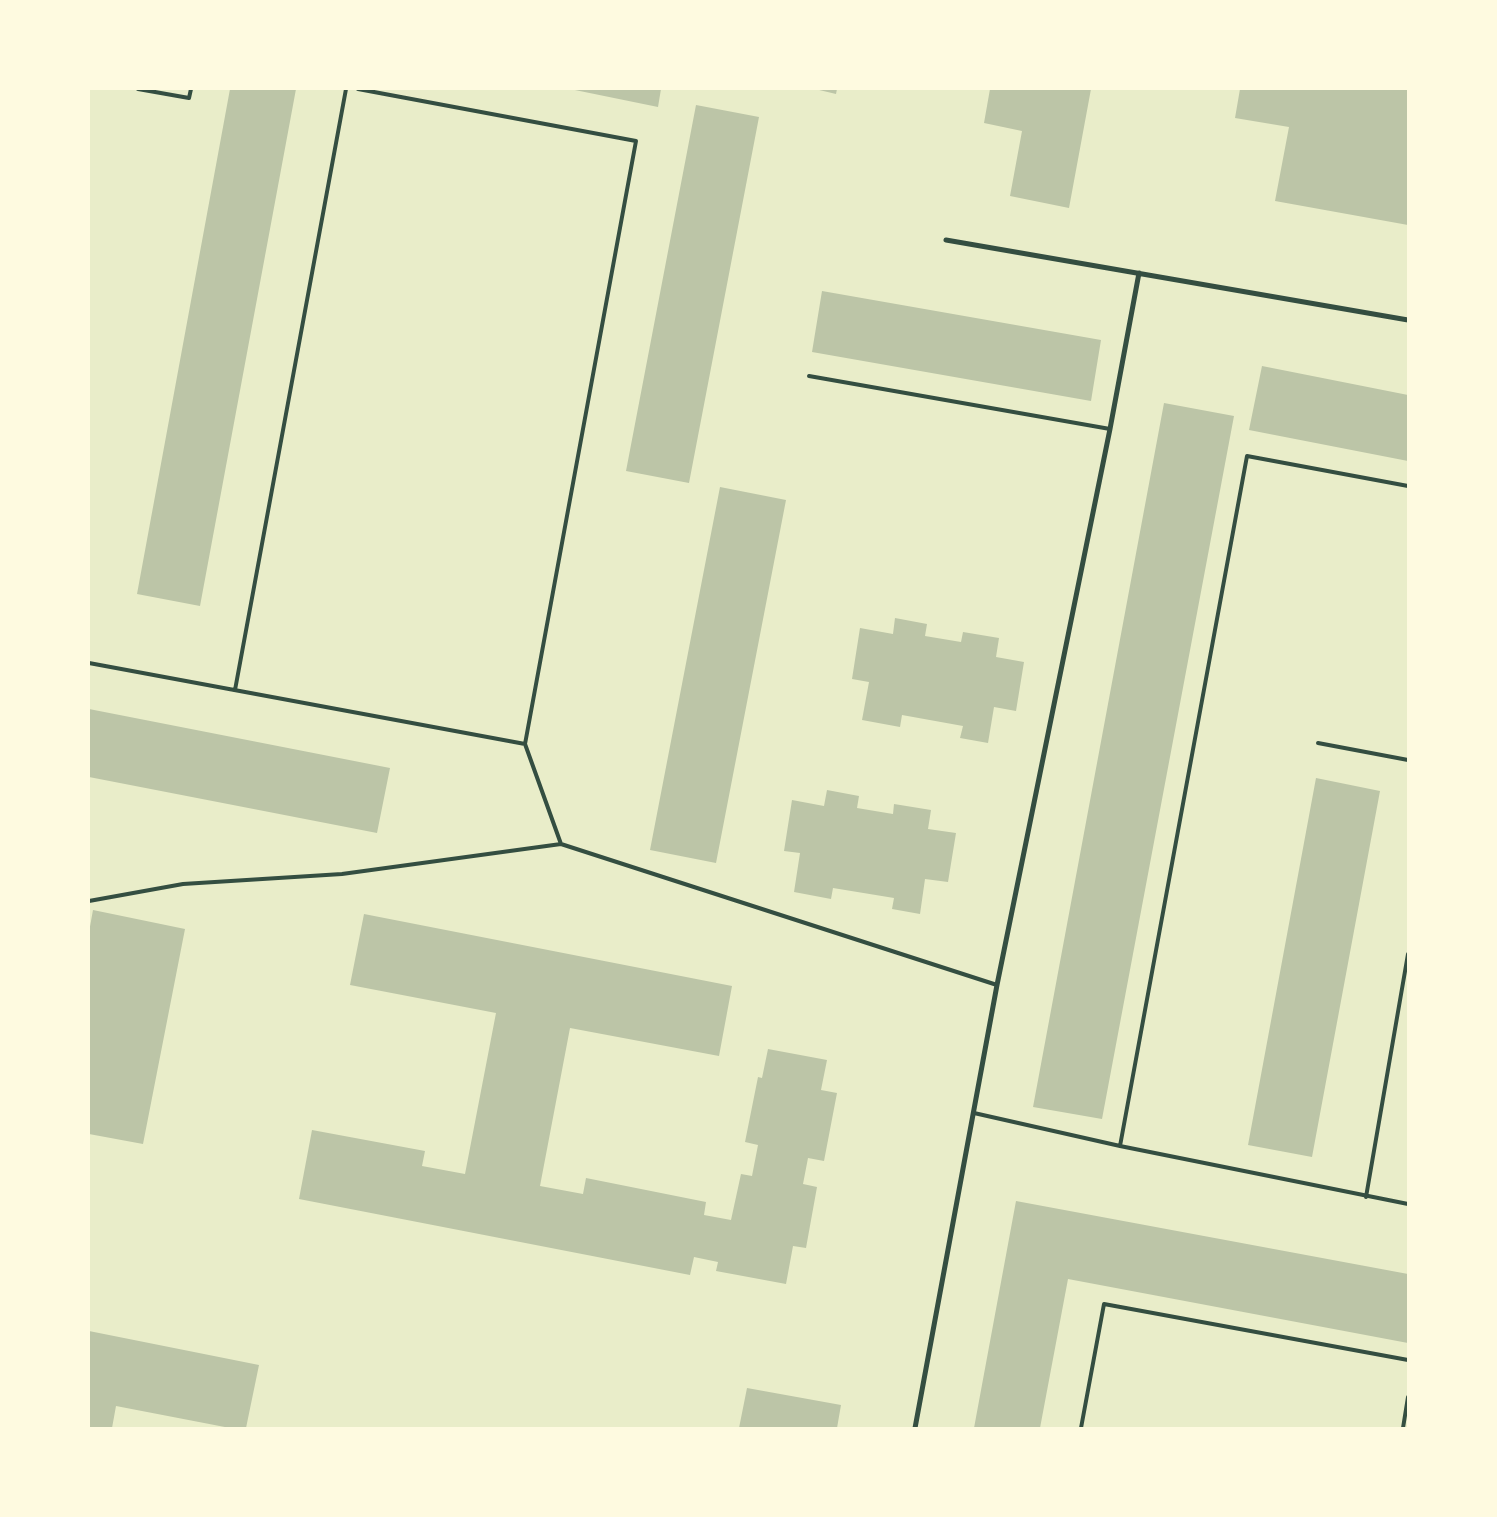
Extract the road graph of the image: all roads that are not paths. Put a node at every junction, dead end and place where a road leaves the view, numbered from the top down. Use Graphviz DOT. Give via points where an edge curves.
graph roads {
  1 [pos="138,89"];
  2 [pos="191,89"];
  3 [pos="346,89"];
  4 [pos="358,89"];
  5 [pos="946,240"];
  6 [pos="1139,273"];
  7 [pos="1408,320"];
  8 [pos="809,376"];
  9 [pos="1110,429"];
  10 [pos="1408,486"];
  11 [pos="89,663"];
  12 [pos="235,690"];
  13 [pos="1318,743"];
  14 [pos="525,744"];
  15 [pos="1408,760"];
  16 [pos="561,844"];
  17 [pos="89,901"];
  18 [pos="1408,954"];
  19 [pos="997,985"];
  20 [pos="974,1113"];
  21 [pos="1120,1146"];
  22 [pos="1366,1197"];
  23 [pos="1408,1204"];
  24 [pos="1408,1360"];
  25 [pos="1408,1397"];
  26 [pos="915,1428"];
  27 [pos="1081,1428"];
  28 [pos="1403,1428"];
  1 -- 2 [label="lane" via="190,98"];
  3 -- 12 [label="lane"];
  4 -- 14 [label="lane" via="636,141"];
  5 -- 6 [label="street"];
  6 -- 7 [label="street"];
  6 -- 9 [label="street"];
  8 -- 9 [label="lane"];
  9 -- 19 [label="street"];
  10 -- 21 [label="lane" via="1247,456"];
  11 -- 12 [label="lane"];
  12 -- 14 [label="lane"];
  13 -- 15 [label="lane"];
  14 -- 16 [label="lane"];
  16 -- 17 [label="lane" via="342,874 184,884"];
  16 -- 19 [label="lane"];
  18 -- 22 [label="lane"];
  19 -- 20 [label="street"];
  20 -- 21 [label="lane"];
  20 -- 26 [label="street"];
  21 -- 22 [label="lane"];
  22 -- 23 [label="lane"];
  24 -- 27 [label="lane" via="1104,1304"];
  25 -- 28 [label="lane"];
}
